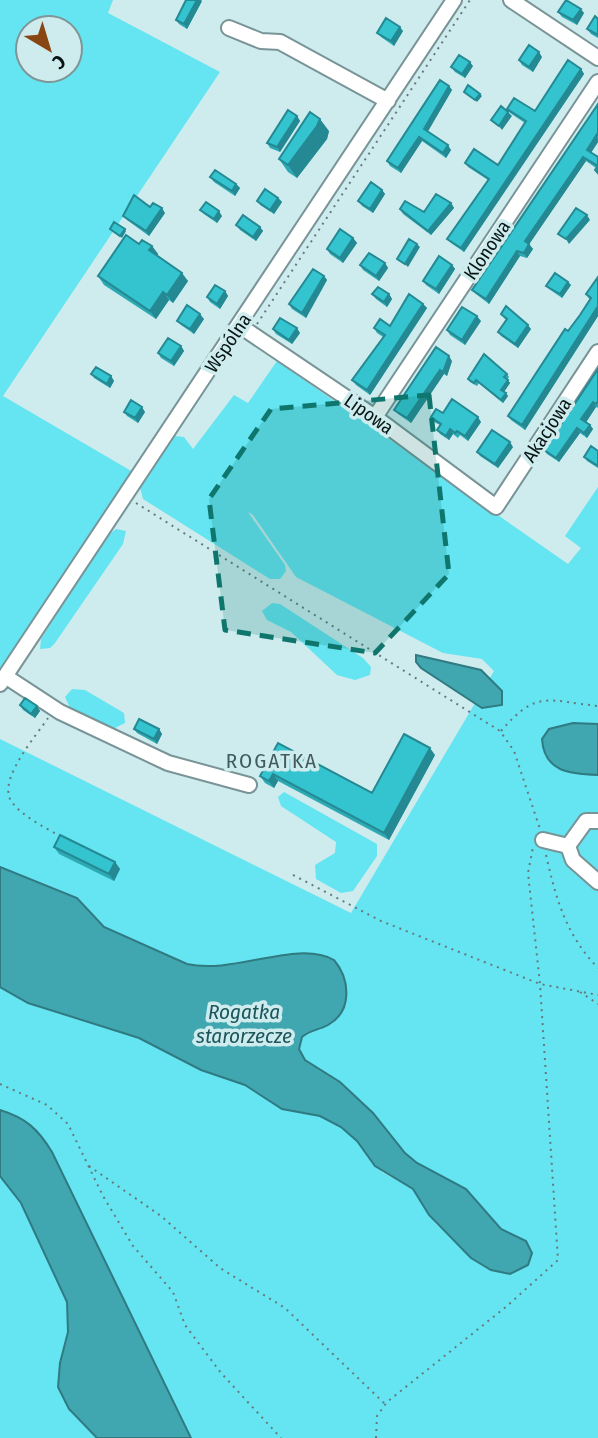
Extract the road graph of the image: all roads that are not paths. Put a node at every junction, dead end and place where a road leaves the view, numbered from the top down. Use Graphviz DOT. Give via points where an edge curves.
graph roads {
  1 [pos="454,0"];
  2 [pos="511,0"];
  3 [pos="229,29"];
  4 [pos="598,58"];
  5 [pos="598,82"];
  6 [pos="388,101"];
  7 [pos="245,329"];
  8 [pos="598,352"];
  9 [pos="375,417"];
  10 [pos="496,507"];
  11 [pos="3,680"];
  12 [pos="249,785"];
  13 [pos="598,821"];
  14 [pos="540,840"];
  15 [pos="568,846"];
  16 [pos="598,882"];
  1 -- 6 [label="street, Wspólna"];
  2 -- 4 [label="street"];
  3 -- 6 [label="street" via="261,41 280,42"];
  5 -- 9 [label="street, Klonowa"];
  6 -- 7 [label="street, Wspólna"];
  7 -- 9 [label="street, Lipowa"];
  7 -- 11 [label="street, Wspólna"];
  8 -- 10 [label="street, Akacjowa"];
  9 -- 10 [label="street, Lipowa"];
  11 -- 12 [label="street" via="168,763"];
  13 -- 15 [label="street" via="586,821"];
  14 -- 15 [label="street"];
  15 -- 16 [label="street" via="573,860"];
}
